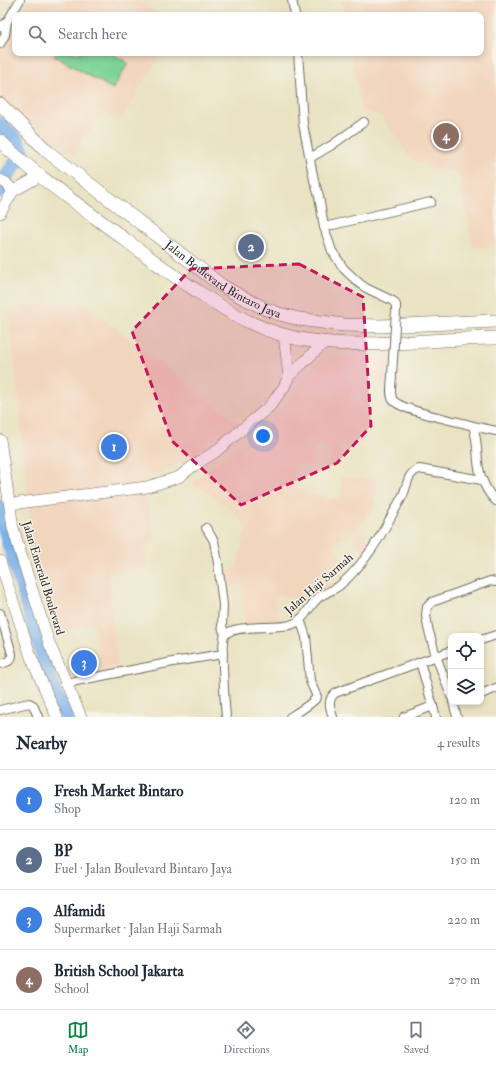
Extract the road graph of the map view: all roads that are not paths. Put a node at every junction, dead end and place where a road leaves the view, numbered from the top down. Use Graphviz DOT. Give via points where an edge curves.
graph roads {
  1 [pos="20,0"];
  2 [pos="292,0"];
  3 [pos="294,12"];
  4 [pos="3,25"];
  5 [pos="0,44"];
  6 [pos="298,56"];
  7 [pos="0,104"];
  8 [pos="364,122"];
  9 [pos="4,144"];
  10 [pos="310,158"];
  11 [pos="40,176"];
  12 [pos="0,180"];
  13 [pos="11,189"];
  14 [pos="431,202"];
  15 [pos="0,213"];
  16 [pos="324,227"];
  17 [pos="164,241"];
  18 [pos="182,255"];
  19 [pos="148,257"];
  20 [pos="170,273"];
  21 [pos="496,321"];
  22 [pos="284,335"];
  23 [pos="496,338"];
  24 [pos="325,342"];
  25 [pos="289,376"];
  26 [pos="474,426"];
  27 [pos="496,431"];
  28 [pos="0,440"];
  29 [pos="482,480"];
  30 [pos="496,501"];
  31 [pos="10,504"];
  32 [pos="206,528"];
  33 [pos="0,561"];
  34 [pos="496,582"];
  35 [pos="0,613"];
  36 [pos="300,619"];
  37 [pos="225,634"];
  38 [pos="496,635"];
  39 [pos="484,639"];
  40 [pos="448,652"];
  41 [pos="223,654"];
  42 [pos="436,656"];
  43 [pos="420,662"];
  44 [pos="0,664"];
  45 [pos="66,683"];
  46 [pos="448,686"];
  47 [pos="496,688"];
  48 [pos="484,693"];
  49 [pos="455,705"];
  50 [pos="433,706"];
  51 [pos="0,710"];
  52 [pos="38,717"];
  53 [pos="56,717"];
  54 [pos="81,717"];
  55 [pos="226,717"];
  56 [pos="290,717"];
  57 [pos="333,717"];
  58 [pos="404,717"];
  59 [pos="436,717"];
  60 [pos="457,717"];
  1 -- 4 [label="street"];
  2 -- 3 [label="street"];
  4 -- 5 [label="street" via="5,35"];
  6 -- 10 [label="street" via="304,124"];
  7 -- 17 [label="main road, Jalan Boulevard Bintaro Jaya" via="48,152"];
  8 -- 10 [label="street"];
  9 -- 11 [label="main road, Jalan Boulevard Bintaro Jaya"];
  10 -- 16 [label="street"];
  11 -- 13 [label="main road"];
  11 -- 19 [label="main road, Jalan Boulevard Bintaro Jaya"];
  12 -- 13 [label="main road"];
  13 -- 15 [label="main road"];
  14 -- 16 [label="street"];
  16 -- 26 [label="street, bridge" via="332,251 344,269 366,288 395,302 392,399 413,411"];
  17 -- 18 [label="main road, Jalan Boulevard Bintaro Jaya"];
  17 -- 19 [label="main road" via="160,253"];
  18 -- 20 [label="main road" via="170,260"];
  18 -- 21 [label="main road, Jalan Boulevard Bintaro Jaya" via="238,295 266,309 299,319 344,325 380,326"];
  19 -- 20 [label="main road, Jalan Boulevard Bintaro Jaya"];
  20 -- 22 [label="main road, Jalan Boulevard Bintaro Jaya" via="234,315"];
  22 -- 24 [label="main road, Jalan Boulevard Bintaro Jaya"];
  22 -- 25 [label="main road"];
  23 -- 24 [label="main road, Jalan Boulevard Bintaro Jaya" via="382,345"];
  24 -- 25 [label="main road"];
  25 -- 31 [label="main road" via="270,406 215,452 179,477 147,487"];
  26 -- 27 [label="street"];
  26 -- 29 [label="street"];
  28 -- 31 [label="main road, Jalan Emerald Boulevard"];
  29 -- 30 [label="street"];
  29 -- 36 [label="street, Jalan Haji Sarmah" via="419,469 413,471 384,530 366,558 338,586 318,599"];
  31 -- 45 [label="main road, Jalan Emerald Boulevard" via="20,555 49,643"];
  32 -- 37 [label="street" via="216,548"];
  33 -- 53 [label="main road" via="31,657"];
  34 -- 42 [label="street" via="490,581 432,602 427,607 428,628"];
  35 -- 44 [label="street" via="12,659"];
  36 -- 37 [label="street, Jalan Haji Sarmah" via="290,625 244,628"];
  36 -- 56 [label="street" via="306,637 310,682 317,697"];
  37 -- 41 [label="street"];
  38 -- 39 [label="street"];
  40 -- 42 [label="street"];
  41 -- 45 [label="street"];
  41 -- 55 [label="street"];
  42 -- 43 [label="street"];
  42 -- 46 [label="street"];
  43 -- 50 [label="street"];
  43 -- 57 [label="street" via="335,693 329,702"];
  45 -- 54 [label="main road, Jalan Emerald Boulevard"];
  47 -- 48 [label="street"];
  49 -- 60 [label="street"];
  50 -- 58 [label="street"];
  50 -- 59 [label="street"];
  51 -- 52 [label="street" via="29,702"];
}
